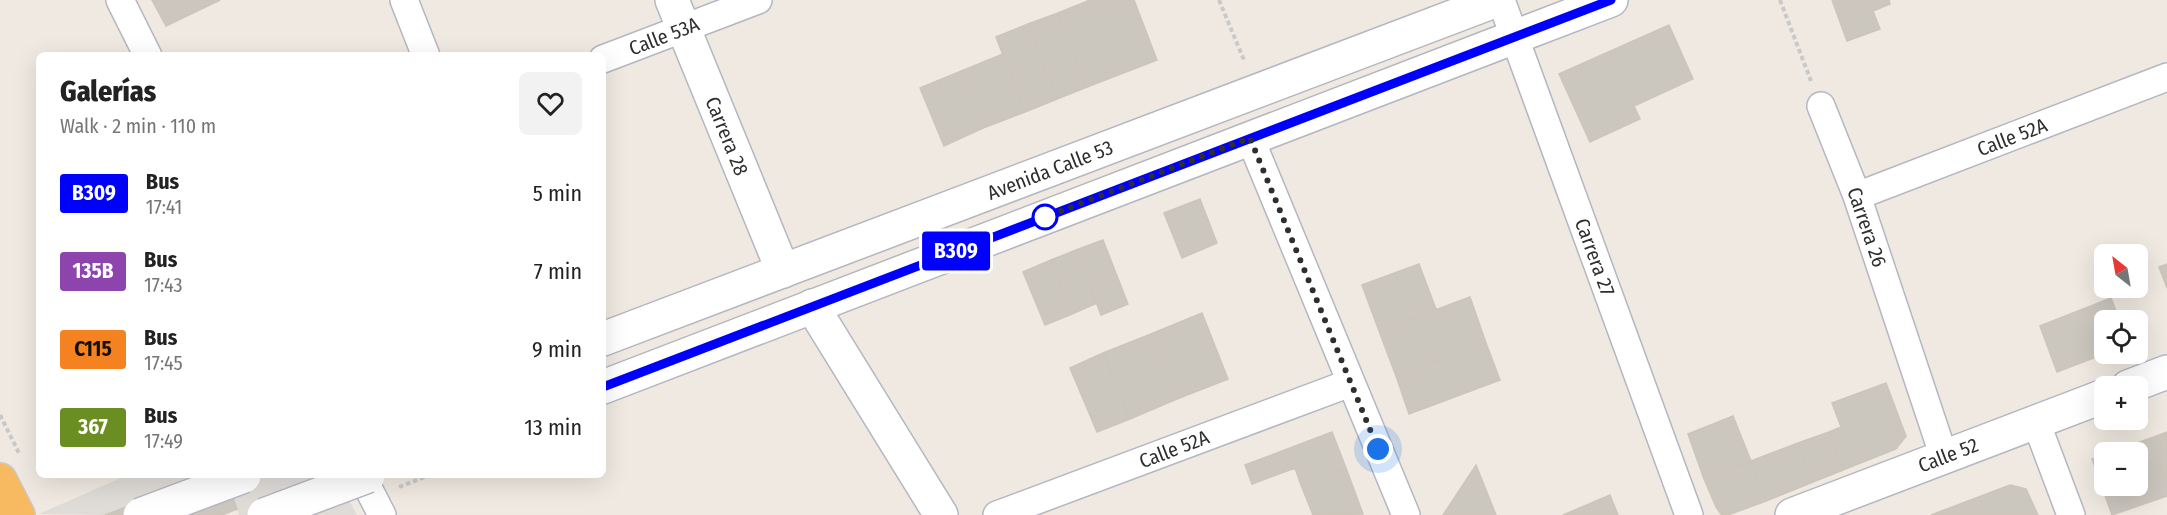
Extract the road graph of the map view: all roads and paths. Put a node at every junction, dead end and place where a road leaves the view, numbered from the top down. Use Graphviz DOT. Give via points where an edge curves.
graph roads {
  1 [pos="120,0"];
  2 [pos="404,0"];
  3 [pos="758,0"];
  4 [pos="1219,0"];
  5 [pos="1497,0"];
  6 [pos="1501,0"];
  7 [pos="1611,0"];
  8 [pos="1780,0"];
  9 [pos="678,14"];
  10 [pos="1515,37"];
  11 [pos="146,52"];
  12 [pos="424,52"];
  13 [pos="606,57"];
  14 [pos="2167,77"];
  15 [pos="1257,91"];
  16 [pos="1821,106"];
  17 [pos="1250,138"];
  18 [pos="1857,196"];
  19 [pos="783,271"];
  20 [pos="812,306"];
  21 [pos="606,338"];
  22 [pos="2167,372"];
  23 [pos="2148,379"];
  24 [pos="1350,383"];
  25 [pos="606,385"];
  26 [pos="2094,400"];
  27 [pos="2036,422"];
  28 [pos="1944,457"];
  29 [pos="239,478"];
  30 [pos="363,478"];
  31 [pos="364,478"];
  32 [pos="0,480"];
  33 [pos="18,515"];
  34 [pos="140,515"];
  35 [pos="264,515"];
  36 [pos="382,515"];
  37 [pos="941,515"];
  38 [pos="997,515"];
  39 [pos="1406,515"];
  40 [pos="1689,515"];
  41 [pos="1792,515"];
  42 [pos="2071,515"];
  1 -- 11 [label="street"];
  2 -- 12 [label="street"];
  3 -- 9 [label="street, Calle 53A"];
  4 -- 15 [label="path"];
  5 -- 15 [label="main road, Avenida Calle 53"];
  6 -- 10 [label="street, Carrera 27"];
  7 -- 10 [label="main road"];
  8 -- 16 [label="path"];
  9 -- 13 [label="street, Calle 53A"];
  9 -- 19 [label="main road, Carrera 28"];
  10 -- 17 [label="main road"];
  10 -- 40 [label="street, Carrera 27"];
  14 -- 18 [label="street, Calle 52A"];
  15 -- 19 [label="main road, Avenida Calle 53"];
  16 -- 18 [label="street, Carrera 26"];
  17 -- 20 [label="main road"];
  17 -- 24 [label="street"];
  18 -- 28 [label="street, Carrera 26"];
  19 -- 21 [label="main road, Avenida Calle 53"];
  20 -- 25 [label="main road"];
  20 -- 37 [label="main road"];
  22 -- 23 [label="main road"];
  24 -- 38 [label="street, Calle 52A"];
  24 -- 39 [label="street"];
  26 -- 27 [label="main road, Calle 52"];
  27 -- 28 [label="main road, Calle 52"];
  27 -- 42 [label="street"];
  28 -- 41 [label="main road, Calle 52"];
  29 -- 34 [label="main road, bridge"];
  30 -- 36 [label="street"];
  31 -- 35 [label="main road, bridge"];
  32 -- 33 [label="highway"];
}
